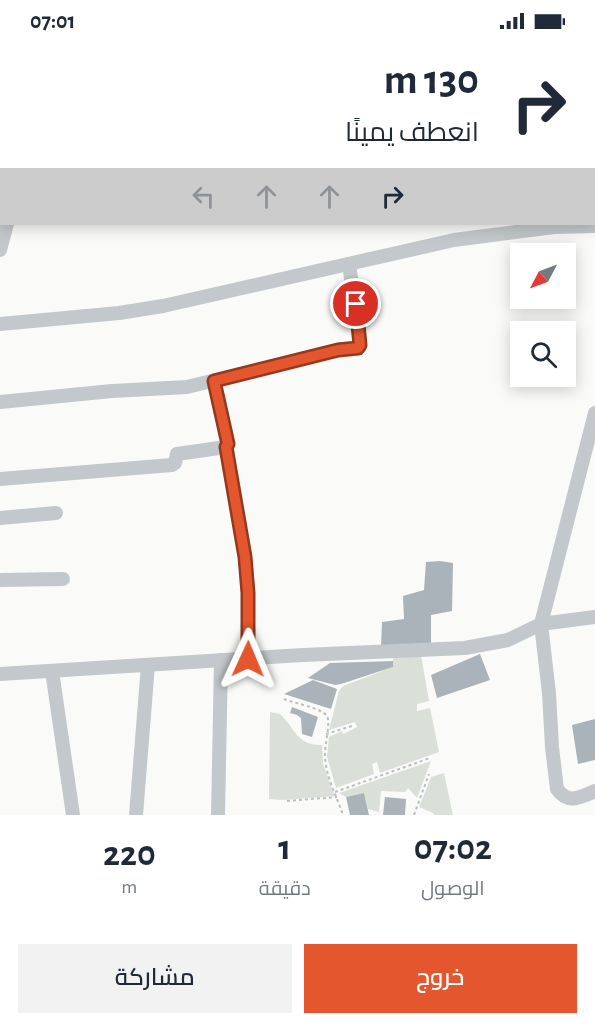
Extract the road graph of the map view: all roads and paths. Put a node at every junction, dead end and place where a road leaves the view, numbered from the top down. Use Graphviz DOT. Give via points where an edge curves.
graph roads {
  1 [pos="7,225"];
  2 [pos="595,226"];
  3 [pos="0,250"];
  4 [pos="349,264"];
  5 [pos="0,324"];
  6 [pos="214,381"];
  7 [pos="0,402"];
  8 [pos="595,412"];
  9 [pos="226,447"];
  10 [pos="0,479"];
  11 [pos="56,513"];
  12 [pos="0,518"];
  13 [pos="63,579"];
  14 [pos="0,580"];
  15 [pos="595,617"];
  16 [pos="541,624"];
  17 [pos="248,659"];
  18 [pos="221,660"];
  19 [pos="148,665"];
  20 [pos="52,671"];
  21 [pos="0,674"];
  22 [pos="284,699"];
  23 [pos="352,726"];
  24 [pos="326,734"];
  25 [pos="430,758"];
  26 [pos="429,774"];
  27 [pos="595,791"];
  28 [pos="335,792"];
  29 [pos="337,797"];
  30 [pos="287,801"];
  31 [pos="73,815"];
  32 [pos="136,815"];
  33 [pos="218,815"];
  34 [pos="343,815"];
  35 [pos="414,815"];
  1 -- 3 [label="street"];
  2 -- 4 [label="street" via="554,227 454,240"];
  4 -- 5 [label="street" via="163,306"];
  4 -- 6 [label="street" via="360,346"];
  6 -- 7 [label="street" via="187,387"];
  6 -- 9 [label="street"];
  8 -- 16 [label="street"];
  9 -- 10 [label="street" via="177,454 172,465"];
  9 -- 17 [label="street" via="245,557"];
  11 -- 12 [label="street"];
  13 -- 14 [label="street"];
  15 -- 16 [label="street"];
  16 -- 17 [label="street" via="508,640 465,648"];
  16 -- 27 [label="street" via="557,789 569,799"];
  17 -- 18 [label="street"];
  18 -- 19 [label="street"];
  18 -- 33 [label="street"];
  19 -- 20 [label="street"];
  19 -- 32 [label="street"];
  20 -- 21 [label="street"];
  20 -- 31 [label="street"];
  22 -- 24 [label="path" via="325,714"];
  23 -- 24 [label="path"];
  24 -- 28 [label="path" via="326,765"];
  25 -- 28 [label="path"];
  26 -- 35 [label="path"];
  28 -- 29 [label="path"];
  29 -- 30 [label="path"];
  29 -- 34 [label="path"];
}
